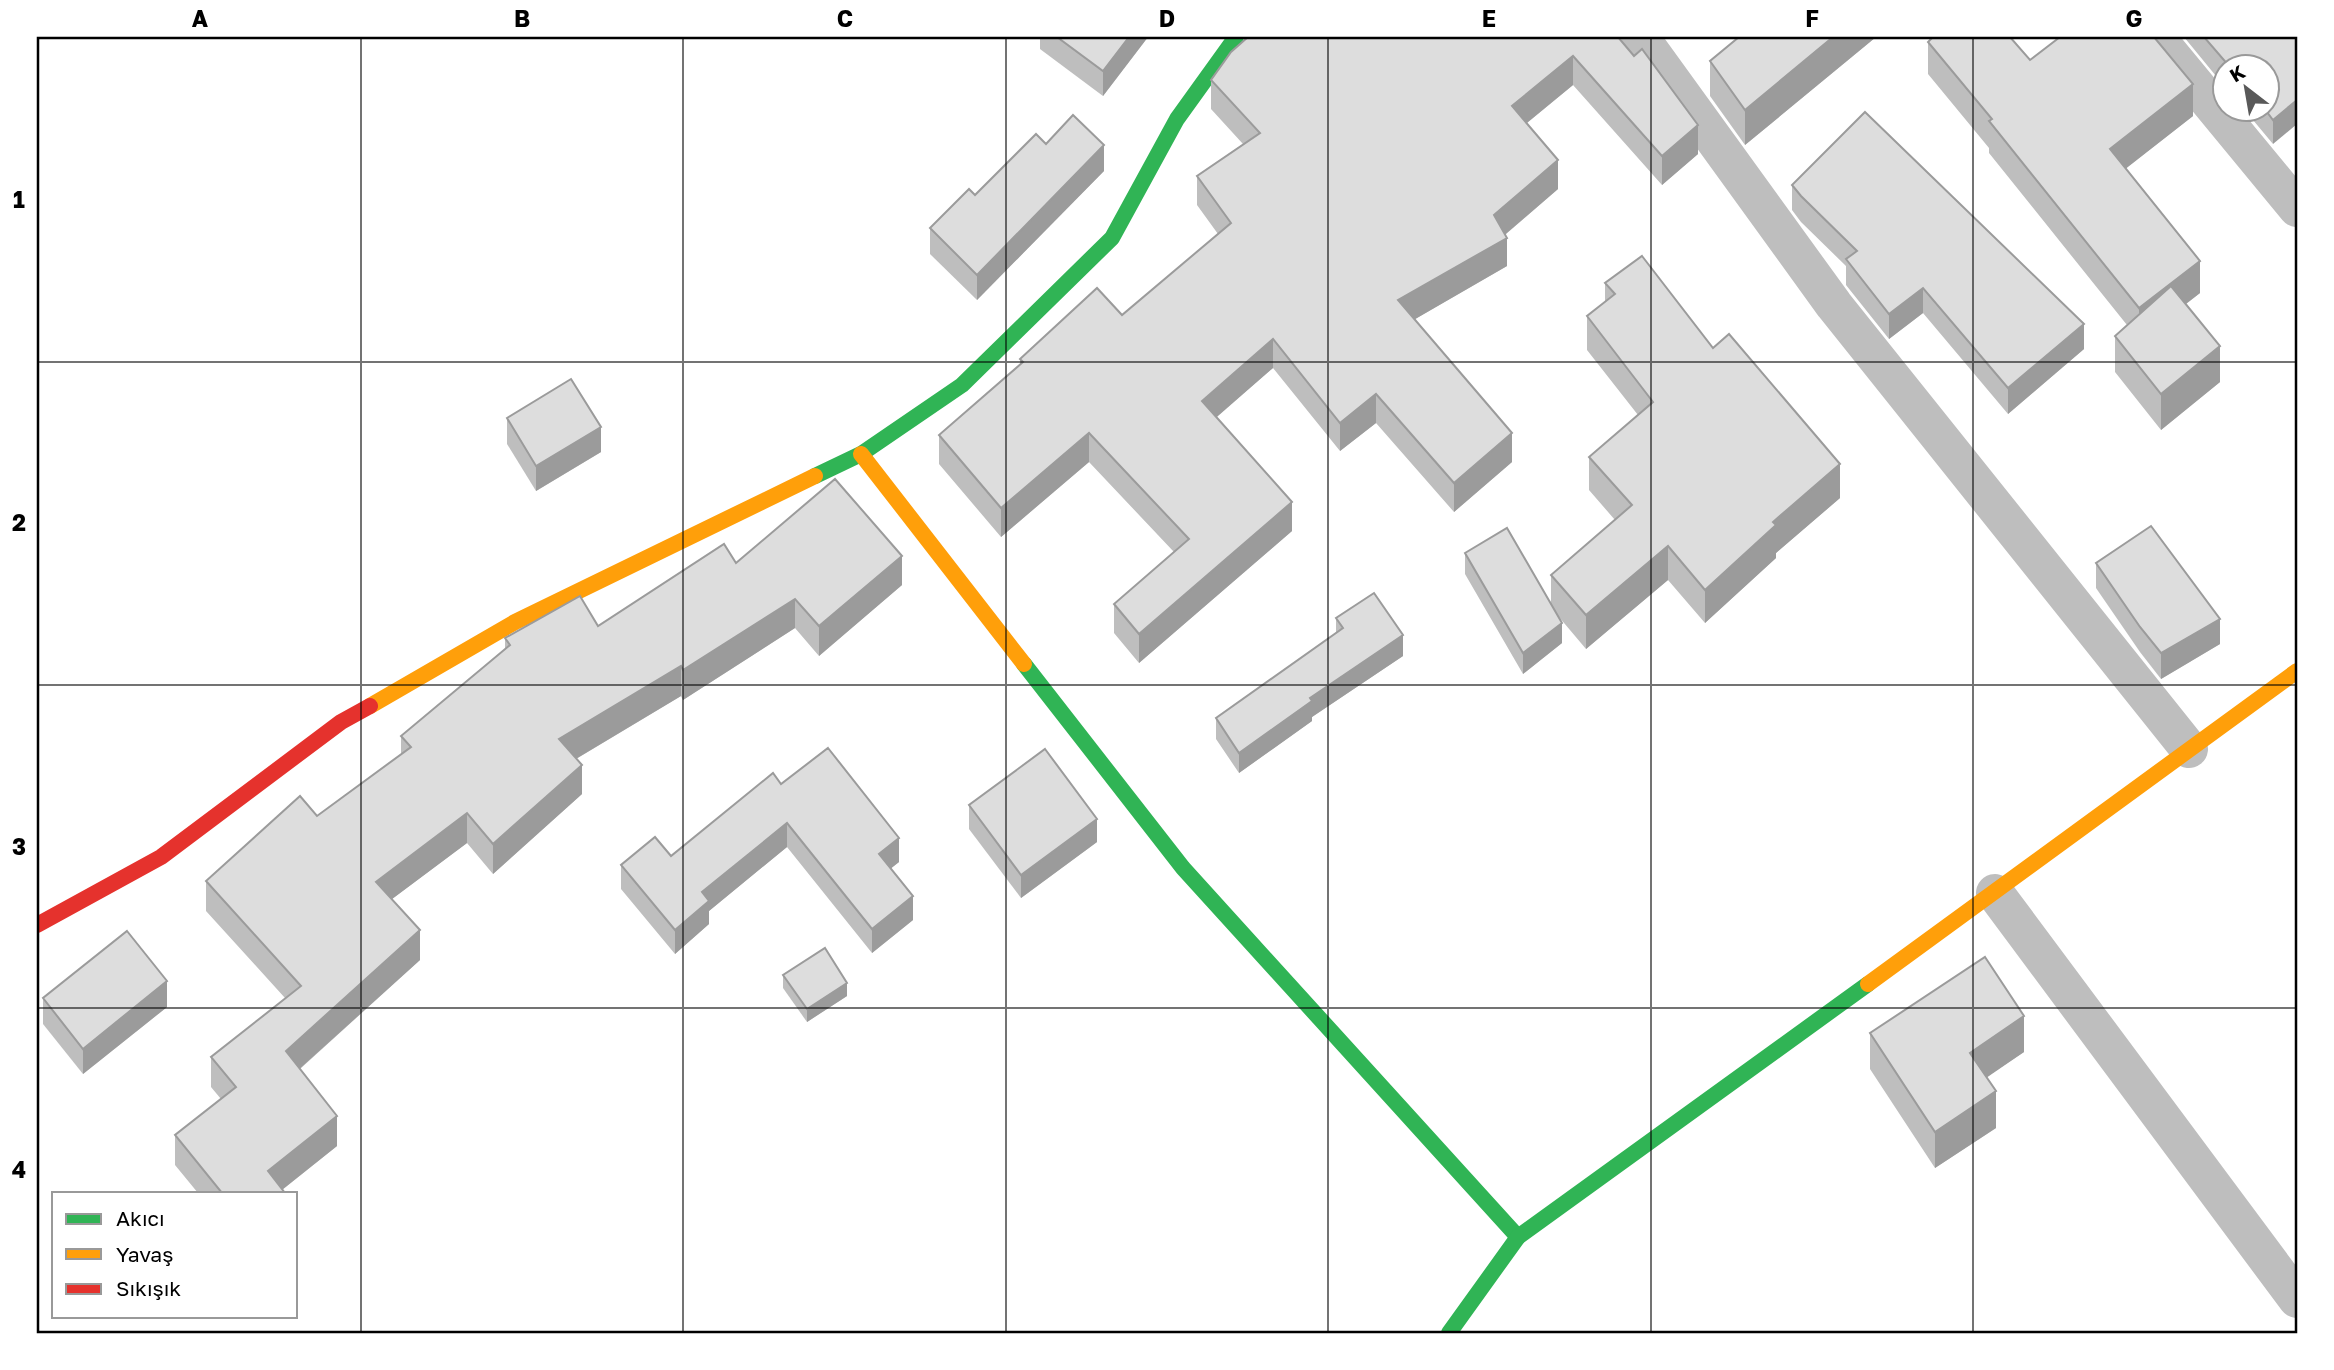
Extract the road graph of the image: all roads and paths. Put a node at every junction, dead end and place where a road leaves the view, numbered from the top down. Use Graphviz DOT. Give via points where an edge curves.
graph roads {
  1 [pos="1236,37"];
  2 [pos="1640,37"];
  3 [pos="2156,37"];
  4 [pos="2297,208"];
  5 [pos="860,454"];
  6 [pos="2297,671"];
  7 [pos="2189,750"];
  8 [pos="1995,893"];
  9 [pos="37,925"];
  10 [pos="1518,1237"];
  11 [pos="2297,1300"];
  12 [pos="1449,1333"];
  1 -- 5 [label="street" via="1177,119 1112,238 961,385"];
  2 -- 7 [label="street" via="1834,305"];
  3 -- 4 [label="street"];
  5 -- 9 [label="street" via="514,622 341,722 161,857"];
  5 -- 10 [label="street" via="1183,868"];
  6 -- 7 [label="street"];
  7 -- 8 [label="street"];
  8 -- 10 [label="street"];
  8 -- 11 [label="street"];
  10 -- 12 [label="street"];
}
